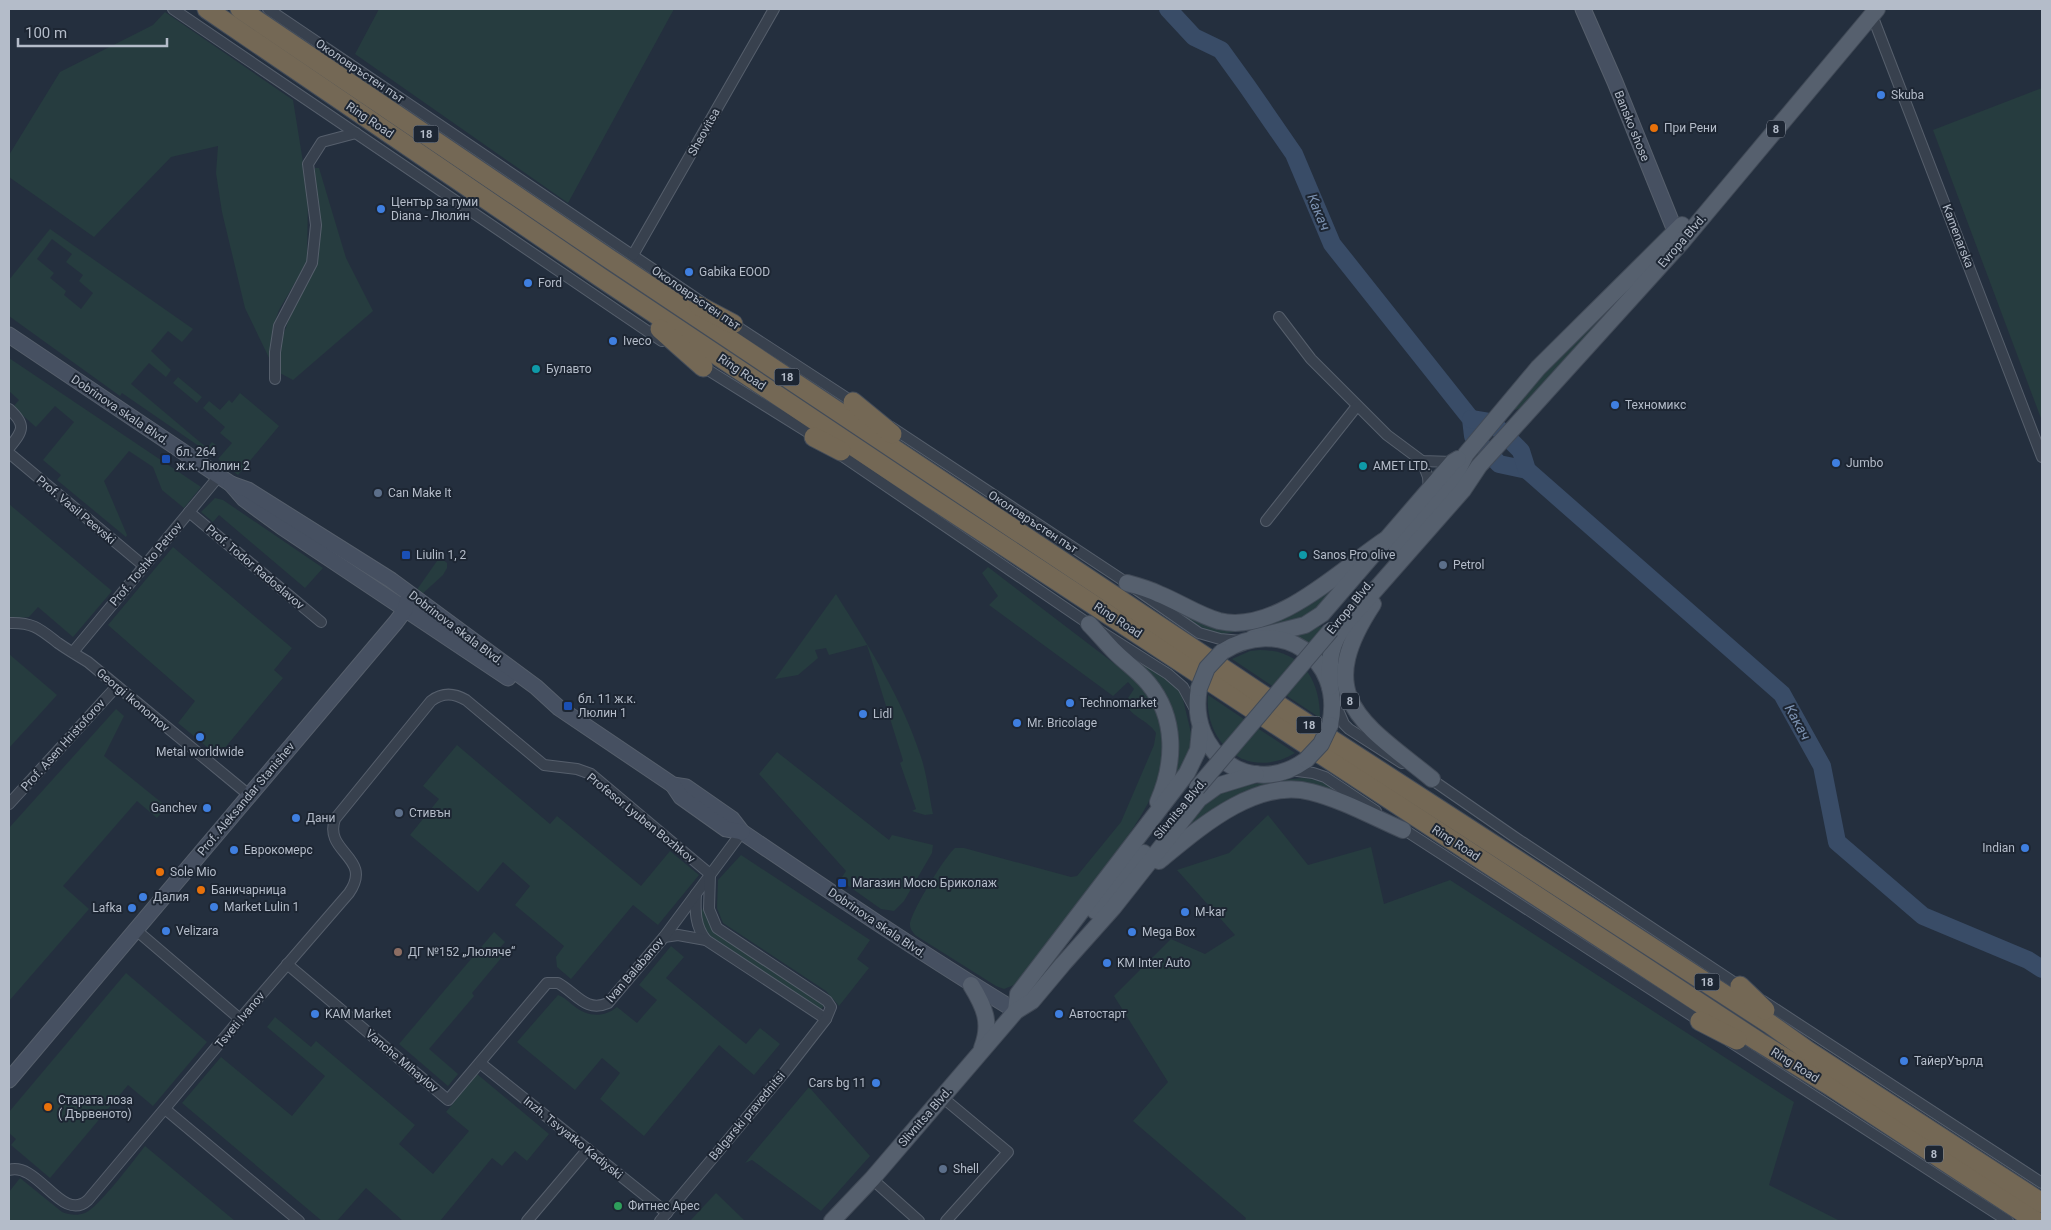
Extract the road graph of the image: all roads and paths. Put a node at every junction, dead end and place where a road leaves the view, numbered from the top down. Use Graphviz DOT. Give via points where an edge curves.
graph roads {
  1 [pos="173,9"];
  2 [pos="206,9"];
  3 [pos="240,9"];
  4 [pos="268,9"];
  5 [pos="774,9"];
  6 [pos="1583,9"];
  7 [pos="1872,11"];
  8 [pos="356,133"];
  9 [pos="1678,238"];
  10 [pos="633,255"];
  11 [pos="611,260"];
  12 [pos="600,278"];
  13 [pos="1279,317"];
  14 [pos="733,324"];
  15 [pos="9,335"];
  16 [pos="703,367"];
  17 [pos="275,379"];
  18 [pos="854,402"];
  19 [pos="1356,406"];
  20 [pos="9,409"];
  21 [pos="814,437"];
  22 [pos="9,448"];
  23 [pos="9,453"];
  24 [pos="2042,457"];
  25 [pos="1459,458"];
  26 [pos="1422,461"];
  27 [pos="1479,466"];
  28 [pos="225,480"];
  29 [pos="1451,484"];
  30 [pos="1429,492"];
  31 [pos="964,494"];
  32 [pos="931,498"];
  33 [pos="189,512"];
  34 [pos="1266,521"];
  35 [pos="1385,540"];
  36 [pos="144,566"];
  37 [pos="1392,572"];
  38 [pos="1127,583"];
  39 [pos="408,592"];
  40 [pos="426,605"];
  41 [pos="405,610"];
  42 [pos="321,622"];
  43 [pos="9,623"];
  44 [pos="1089,624"];
  45 [pos="1248,640"];
  46 [pos="73,652"];
  47 [pos="117,686"];
  48 [pos="1331,692"];
  49 [pos="1266,707"];
  50 [pos="559,708"];
  51 [pos="1196,711"];
  52 [pos="1200,730"];
  53 [pos="384,759"];
  54 [pos="1290,770"];
  55 [pos="1256,774"];
  56 [pos="1432,779"];
  57 [pos="249,795"];
  58 [pos="9,804"];
  59 [pos="1148,824"];
  60 [pos="1403,830"];
  61 [pos="742,832"];
  62 [pos="710,874"];
  63 [pos="1133,884"];
  64 [pos="696,894"];
  65 [pos="1095,911"];
  66 [pos="136,930"];
  67 [pos="664,937"];
  68 [pos="706,940"];
  69 [pos="1059,942"];
  70 [pos="287,964"];
  71 [pos="1063,964"];
  72 [pos="971,984"];
  73 [pos="1740,986"];
  74 [pos="1016,1011"];
  75 [pos="240,1019"];
  76 [pos="826,1019"];
  77 [pos="1700,1021"];
  78 [pos="1808,1051"];
  79 [pos="980,1054"];
  80 [pos="480,1063"];
  81 [pos="9,1080"];
  82 [pos="1832,1087"];
  83 [pos="942,1097"];
  84 [pos="448,1100"];
  85 [pos="1894,1106"];
  86 [pos="165,1109"];
  87 [pos="588,1149"];
  88 [pos="9,1170"];
  89 [pos="872,1180"];
  90 [pos="2042,1183"];
  91 [pos="2042,1202"];
  92 [pos="667,1212"];
  93 [pos="300,1221"];
  94 [pos="527,1221"];
  95 [pos="660,1221"];
  96 [pos="832,1221"];
  97 [pos="918,1221"];
  98 [pos="946,1221"];
  99 [pos="2008,1221"];
  100 [pos="2036,1221"];
  1 -- 8 [label="street, Ring Road"];
  2 -- 12 [label="highway, Ring Road / 18"];
  3 -- 11 [label="highway, Ring Road / 18"];
  4 -- 10 [label="street, Околовръстен път"];
  5 -- 10 [label="street, Sheovitsa"];
  6 -- 9 [label="main road, Bansko shose"];
  7 -- 9 [label="main road, Evropa Blvd. / 8"];
  7 -- 24 [label="street, Kamenarska"];
  8 -- 16 [label="street, Ring Road"];
  8 -- 17 [label="street" via="322,142 308,164 316,225 312,263 279,326"];
  9 -- 25 [label="main road, Evropa Blvd. / 8" via="1538,368"];
  9 -- 27 [label="main road, Evropa Blvd. / 8"];
  10 -- 14 [label="street, Околовръстен път"];
  11 -- 14 [label="highway"];
  11 -- 31 [label="highway, Ring Road / 18"];
  12 -- 16 [label="highway"];
  12 -- 32 [label="highway, Ring Road / 18"];
  13 -- 19 [label="street" via="1311,359"];
  14 -- 18 [label="street, Околовръстен път"];
  15 -- 28 [label="main road, Dobrinova skala Blvd."];
  16 -- 21 [label="street, Ring Road"];
  18 -- 31 [label="highway"];
  18 -- 38 [label="street, Околовръстен път"];
  19 -- 26 [label="street"];
  19 -- 34 [label="street"];
  20 -- 22 [label="street" via="20,420 22,429"];
  21 -- 32 [label="highway"];
  21 -- 44 [label="street, Ring Road"];
  23 -- 36 [label="street, Prof. Vasil Peevski"];
  25 -- 26 [label="street"];
  25 -- 29 [label="main road, Evropa Blvd."];
  25 -- 30 [label="main road, Evropa Blvd. / 8"];
  26 -- 30 [label="street"];
  27 -- 29 [label="main road, Evropa Blvd."];
  27 -- 37 [label="main road, Evropa Blvd. / 8" via="1463,490"];
  28 -- 33 [label="street, Prof. Toshko Petrov"];
  28 -- 39 [label="main road, Dobrinova skala Blvd." via="248,490"];
  28 -- 41 [label="main road, Dobrinova skala Blvd." via="244,499 282,527"];
  29 -- 49 [label="main road, Evropa Blvd., bridge"];
  30 -- 35 [label="main road, Evropa Blvd. / 8"];
  31 -- 78 [label="highway, Ring Road / 18" via="1270,700"];
  32 -- 82 [label="highway, Ring Road / 18"];
  33 -- 36 [label="street, Prof. Toshko Petrov"];
  33 -- 42 [label="street, Prof. Todor Radoslavov"];
  35 -- 38 [label="main road" via="1295,603 1249,622 1219,621 1159,593"];
  35 -- 45 [label="main road, Evropa Blvd. / 8" via="1314,620"];
  36 -- 46 [label="street, Prof. Toshko Petrov"];
  37 -- 48 [label="main road, Evropa Blvd." via="1336,636 1329,666"];
  37 -- 56 [label="main road, 8" via="1351,644 1345,680 1350,702 1357,714"];
  38 -- 45 [label="street" via="1199,633 1220,639"];
  39 -- 40 [label="main road, Dobrinova skala Blvd."];
  39 -- 41 [label="main road"];
  40 -- 41 [label="main road"];
  40 -- 50 [label="main road, Dobrinova skala Blvd." via="536,687"];
  41 -- 50 [label="main road, Dobrinova skala Blvd." via="533,695"];
  41 -- 57 [label="main road, Prof. Aleksandar Stanishev"];
  43 -- 46 [label="street, Georgi Ikonomov" via="41,629"];
  44 -- 51 [label="street, Ring Road" via="1178,682"];
  44 -- 59 [label="main road" via="1149,684 1165,712 1171,748 1170,766"];
  45 -- 48 [label="main road" via="1280,639 1299,647 1315,660"];
  45 -- 51 [label="main road, 8, bridge" via="1222,652 1208,668 1198,688"];
  46 -- 47 [label="street, Georgi Ikonomov"];
  47 -- 57 [label="street, Georgi Ikonomov"];
  47 -- 58 [label="street, Prof. Asen Hristoforov"];
  48 -- 54 [label="main road, bridge" via="1330,725 1321,744 1306,760"];
  48 -- 56 [label="street" via="1349,730"];
  49 -- 65 [label="main road, Slivnitsa Blvd., bridge"];
  50 -- 61 [label="main road, Dobrinova skala Blvd." via="673,785 680,797 718,823"];
  51 -- 52 [label="main road, 8"];
  52 -- 55 [label="main road, 8" via="1219,757 1238,769"];
  52 -- 59 [label="main road, Slivnitsa Blvd." via="1195,759"];
  53 -- 62 [label="street, Profesor Lyuben Bozhkov" via="431,701 438,696 457,695 544,765 590,774"];
  53 -- 70 [label="street, Tsveti Ivanov" via="335,819 333,826 334,839 356,869 354,886"];
  54 -- 55 [label="main road, 8"];
  54 -- 60 [label="street, 8" via="1325,777"];
  55 -- 63 [label="main road, Slivnitsa Blvd." via="1217,786 1199,799"];
  56 -- 73 [label="street, 8"];
  57 -- 66 [label="main road, Prof. Aleksandar Stanishev"];
  59 -- 69 [label="main road, Slivnitsa Blvd."];
  60 -- 63 [label="main road" via="1309,791 1272,791 1237,805 1203,825"];
  60 -- 77 [label="street, 8"];
  61 -- 62 [label="street, Ivan Balabanov"];
  61 -- 72 [label="main road, Dobrinova skala Blvd."];
  62 -- 64 [label="street, Ivan Balabanov"];
  62 -- 76 [label="street, Balgarski pravednitsi" via="709,909 717,928 827,1001 831,1009"];
  63 -- 71 [label="main road, Slivnitsa Blvd."];
  64 -- 67 [label="street, Ivan Balabanov"];
  64 -- 68 [label="street" via="696,917"];
  65 -- 69 [label="main road, Slivnitsa Blvd."];
  65 -- 71 [label="main road, Slivnitsa Blvd."];
  66 -- 75 [label="street"];
  66 -- 81 [label="main road, Prof. Aleksandar Stanishev"];
  67 -- 68 [label="street" via="678,935"];
  67 -- 80 [label="street, Ivan Balabanov" via="614,998 602,1006 588,1005 558,983 547,983"];
  68 -- 76 [label="street"];
  69 -- 74 [label="main road, Slivnitsa Blvd." via="1018,994"];
  70 -- 75 [label="street, Tsveti Ivanov"];
  70 -- 84 [label="street, Vanche Mihaylov"];
  71 -- 74 [label="main road, Slivnitsa Blvd." via="1032,1001"];
  72 -- 74 [label="main road, Dobrinova skala Blvd."];
  72 -- 79 [label="main road" via="987,1017 986,1037"];
  73 -- 78 [label="highway, 8"];
  73 -- 90 [label="street"];
  74 -- 79 [label="main road, Slivnitsa Blvd."];
  75 -- 86 [label="street, Tsveti Ivanov"];
  76 -- 92 [label="street, Balgarski pravednitsi"];
  77 -- 82 [label="highway, 8"];
  77 -- 99 [label="street"];
  78 -- 85 [label="highway, Ring Road / 18"];
  79 -- 83 [label="main road, Slivnitsa Blvd."];
  80 -- 84 [label="street, Ivan Balabanov"];
  80 -- 87 [label="street, Inzh. Tsvyatko Kadiyski"];
  82 -- 100 [label="highway, Ring Road / 8"];
  83 -- 89 [label="main road, Slivnitsa Blvd."];
  83 -- 98 [label="street" via="1008,1152"];
  85 -- 91 [label="highway, Ring Road / 8"];
  86 -- 88 [label="street, Tsveti Ivanov" via="81,1205 67,1204 26,1171"];
  86 -- 93 [label="street"];
  87 -- 92 [label="street, Inzh. Tsvyatko Kadiyski"];
  87 -- 94 [label="street"];
  89 -- 96 [label="main road, Slivnitsa Blvd."];
  89 -- 97 [label="street"];
  92 -- 95 [label="street, Balgarski pravednitsi"];
}
